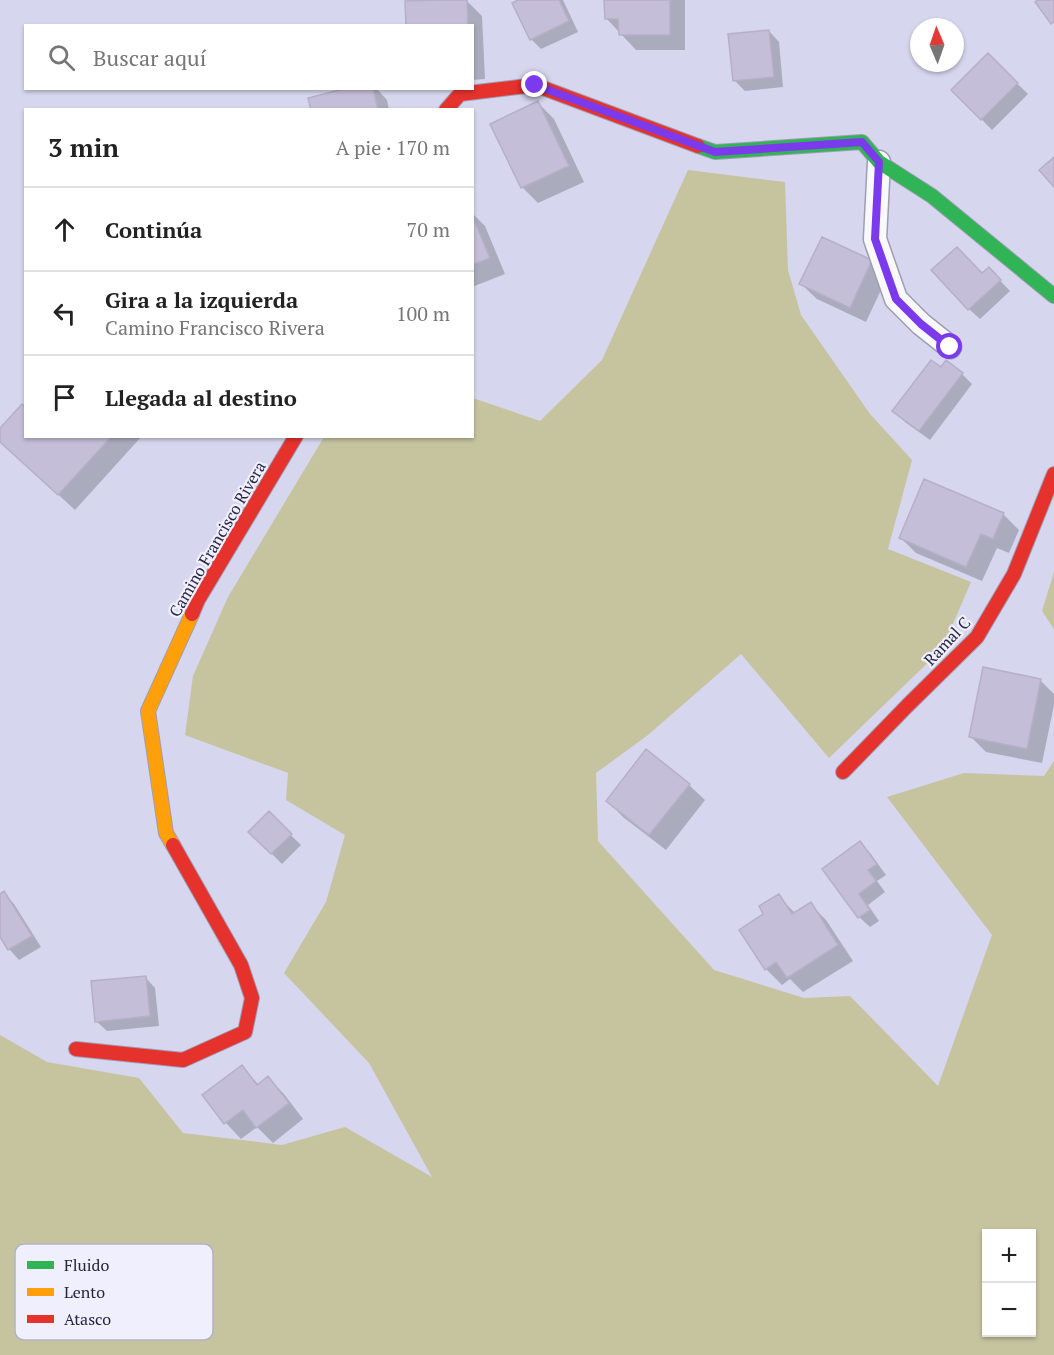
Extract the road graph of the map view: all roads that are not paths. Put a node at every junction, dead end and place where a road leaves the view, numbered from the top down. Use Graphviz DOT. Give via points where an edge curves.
graph roads {
  1 [pos="448,108"];
  2 [pos="879,162"];
  3 [pos="1054,296"];
  4 [pos="950,347"];
  5 [pos="295,438"];
  6 [pos="1054,474"];
  7 [pos="843,772"];
  8 [pos="76,1049"];
  1 -- 2 [label="street" via="460,94 535,85 715,152 862,142"];
  2 -- 3 [label="street" via="932,196"];
  2 -- 4 [label="street" via="875,239 896,299"];
  5 -- 8 [label="street, Camino Francisco Rivera" via="198,600 148,711 166,833 241,965 252,998 245,1032 183,1060"];
  6 -- 7 [label="street, Ramal C" via="1014,574 977,637"];
}
